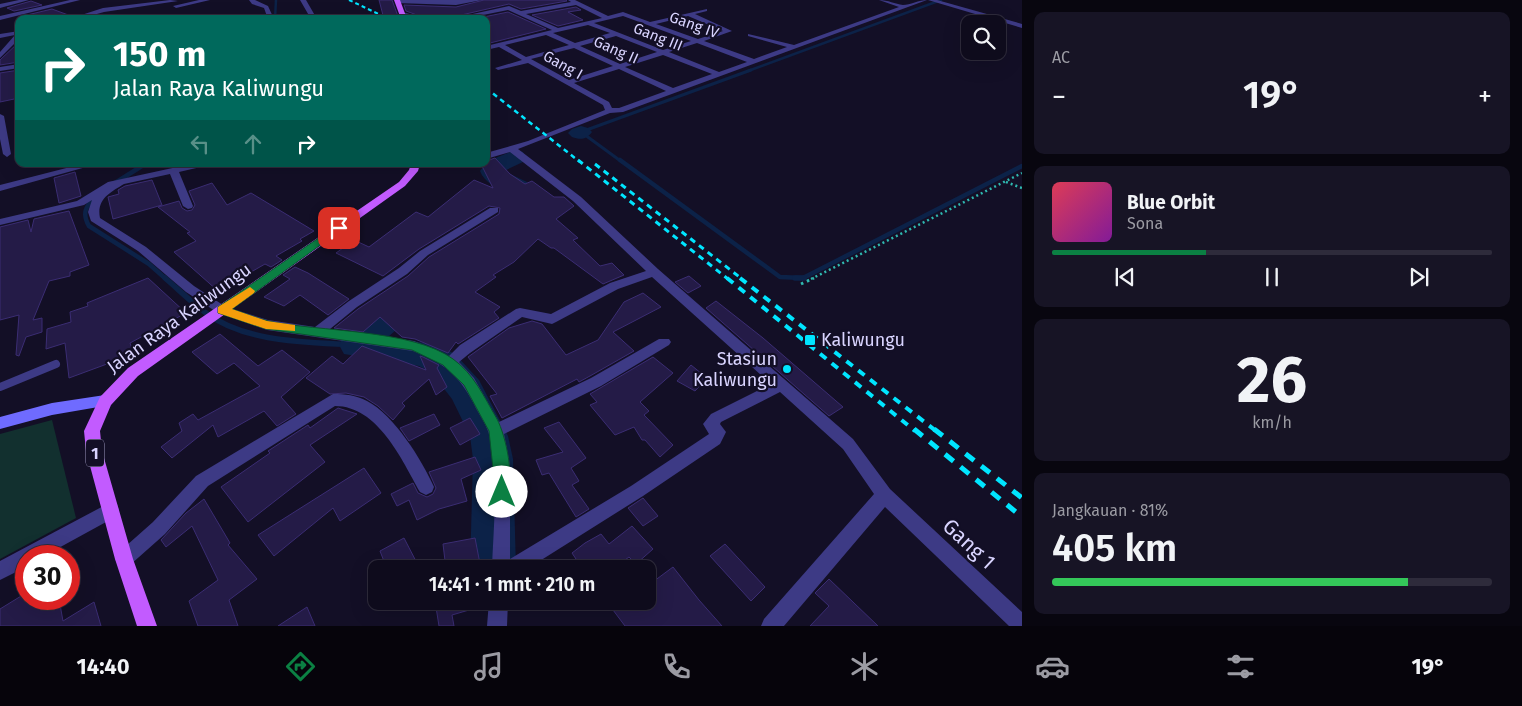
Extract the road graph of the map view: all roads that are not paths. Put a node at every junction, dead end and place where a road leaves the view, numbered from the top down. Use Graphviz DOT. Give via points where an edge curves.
graph roads {
  1 [pos="26,0"];
  2 [pos="77,0"];
  3 [pos="207,0"];
  4 [pos="252,0"];
  5 [pos="303,0"];
  6 [pos="478,0"];
  7 [pos="509,0"];
  8 [pos="571,0"];
  9 [pos="882,0"];
  10 [pos="924,0"];
  11 [pos="932,0"];
  12 [pos="398,1"];
  13 [pos="577,3"];
  14 [pos="175,5"];
  15 [pos="0,6"];
  16 [pos="906,7"];
  17 [pos="509,8"];
  18 [pos="705,10"];
  19 [pos="521,13"];
  20 [pos="689,14"];
  21 [pos="27,15"];
  22 [pos="86,15"];
  23 [pos="269,15"];
  24 [pos="312,15"];
  25 [pos="403,15"];
  26 [pos="473,15"];
  27 [pos="607,18"];
  28 [pos="589,23"];
  29 [pos="652,23"];
  30 [pos="1022,26"];
  31 [pos="559,32"];
  32 [pos="550,34"];
  33 [pos="615,34"];
  34 [pos="750,35"];
  35 [pos="0,36"];
  36 [pos="15,37"];
  37 [pos="15,38"];
  38 [pos="15,40"];
  39 [pos="701,41"];
  40 [pos="0,42"];
  41 [pos="500,45"];
  42 [pos="573,46"];
  43 [pos="490,47"];
  44 [pos="794,47"];
  45 [pos="15,52"];
  46 [pos="664,53"];
  47 [pos="1,55"];
  48 [pos="526,60"];
  49 [pos="755,62"];
  50 [pos="15,67"];
  51 [pos="620,67"];
  52 [pos="498,68"];
  53 [pos="0,69"];
  54 [pos="718,74"];
  55 [pos="568,83"];
  56 [pos="672,91"];
  57 [pos="609,111"];
  58 [pos="0,116"];
  59 [pos="512,149"];
  60 [pos="4,155"];
  61 [pos="490,155"];
  62 [pos="80,167"];
  63 [pos="190,167"];
  64 [pos="413,167"];
  65 [pos="174,171"];
  66 [pos="116,183"];
  67 [pos="0,188"];
  68 [pos="188,206"];
  69 [pos="494,210"];
  70 [pos="0,222"];
  71 [pos="654,272"];
  72 [pos="221,311"];
  73 [pos="318,332"];
  74 [pos="664,342"];
  75 [pos="450,363"];
  76 [pos="56,364"];
  77 [pos="781,384"];
  78 [pos="0,387"];
  79 [pos="105,401"];
  80 [pos="0,422"];
  81 [pos="496,431"];
  82 [pos="426,487"];
  83 [pos="884,495"];
  84 [pos="111,510"];
  85 [pos="47,545"];
  86 [pos="124,559"];
  87 [pos="501,560"];
  88 [pos="525,560"];
  89 [pos="15,563"];
  90 [pos="0,571"];
  91 [pos="498,610"];
  92 [pos="1022,625"];
  93 [pos="147,626"];
  94 [pos="497,626"];
  95 [pos="771,626"];
  1 -- 15 [label="street"];
  2 -- 21 [label="street"];
  3 -- 14 [label="street"];
  4 -- 23 [label="street" via="266,7"];
  5 -- 24 [label="street"];
  6 -- 12 [label="street" via="452,3"];
  7 -- 17 [label="street" via="514,5"];
  8 -- 13 [label="street"];
  9 -- 16 [label="street"];
  10 -- 16 [label="street"];
  11 -- 30 [label="street"];
  12 -- 25 [label="main road"];
  13 -- 19 [label="street"];
  13 -- 27 [label="street"];
  14 -- 22 [label="street" via="103,10"];
  16 -- 44 [label="street"];
  17 -- 19 [label="street"];
  17 -- 26 [label="street"];
  18 -- 20 [label="street"];
  19 -- 31 [label="street"];
  20 -- 29 [label="street"];
  20 -- 39 [label="street" via="729,30"];
  27 -- 28 [label="street"];
  27 -- 29 [label="street, Gang IV" via="624,14"];
  28 -- 31 [label="street"];
  28 -- 33 [label="street, Gang III"];
  29 -- 39 [label="street, Gang IV"];
  31 -- 32 [label="street"];
  32 -- 41 [label="street"];
  32 -- 42 [label="street, Gang II"];
  33 -- 42 [label="street"];
  33 -- 46 [label="street, Gang III"];
  34 -- 44 [label="street"];
  35 -- 36 [label="street"];
  37 -- 40 [label="street"];
  38 -- 47 [label="street"];
  39 -- 46 [label="street"];
  39 -- 49 [label="street, Gang IV"];
  41 -- 43 [label="street"];
  41 -- 48 [label="street, Gang I"];
  42 -- 48 [label="street"];
  42 -- 51 [label="street, Gang II"];
  44 -- 49 [label="street"];
  45 -- 47 [label="street"];
  46 -- 51 [label="street"];
  46 -- 54 [label="street, Gang III"];
  48 -- 52 [label="street"];
  48 -- 55 [label="street, Gang I"];
  49 -- 54 [label="street"];
  50 -- 53 [label="street"];
  51 -- 55 [label="street"];
  51 -- 56 [label="street, Gang II"];
  54 -- 56 [label="street"];
  55 -- 57 [label="street, Gang I" via="606,104"];
  56 -- 57 [label="street"];
  57 -- 59 [label="street"];
  58 -- 60 [label="street"];
  59 -- 61 [label="street"];
  59 -- 71 [label="street, Gang 1" via="577,199"];
  62 -- 67 [label="street"];
  63 -- 65 [label="street"];
  64 -- 72 [label="main road, Jalan Raya Kaliwungu / 1" via="402,184"];
  65 -- 66 [label="street"];
  65 -- 68 [label="street"];
  66 -- 70 [label="street" via="80,203"];
  66 -- 72 [label="street" via="95,202 92,210 95,218"];
  69 -- 73 [label="street" via="424,252 403,271"];
  71 -- 75 [label="street" via="614,286 552,319 520,312"];
  71 -- 77 [label="street, Gang 1"];
  72 -- 73 [label="street" via="266,325"];
  72 -- 79 [label="main road, Jalan Raya Kaliwungu / 1" via="133,372"];
  73 -- 75 [label="street" via="414,346"];
  74 -- 81 [label="street" via="596,382"];
  75 -- 81 [label="street" via="469,382"];
  76 -- 78 [label="lane"];
  77 -- 83 [label="street, Gang 1" via="848,444"];
  77 -- 88 [label="street" via="716,418 711,424 718,432 715,439"];
  79 -- 80 [label="main road" via="38,411"];
  79 -- 84 [label="main road, Jalan Raya Kaliwungu / 1" via="92,431 94,451"];
  81 -- 87 [label="street" via="502,465"];
  82 -- 86 [label="street" via="402,447 371,410 350,399 333,400 202,481 159,528"];
  83 -- 92 [label="street, Gang 1"];
  83 -- 95 [label="street"];
  84 -- 85 [label="street"];
  84 -- 86 [label="main road, Jalan Raya Kaliwungu / 1"];
  86 -- 93 [label="main road, Jalan Raya Kaliwungu / 1"];
  89 -- 90 [label="street"];
  91 -- 94 [label="street"];
}
